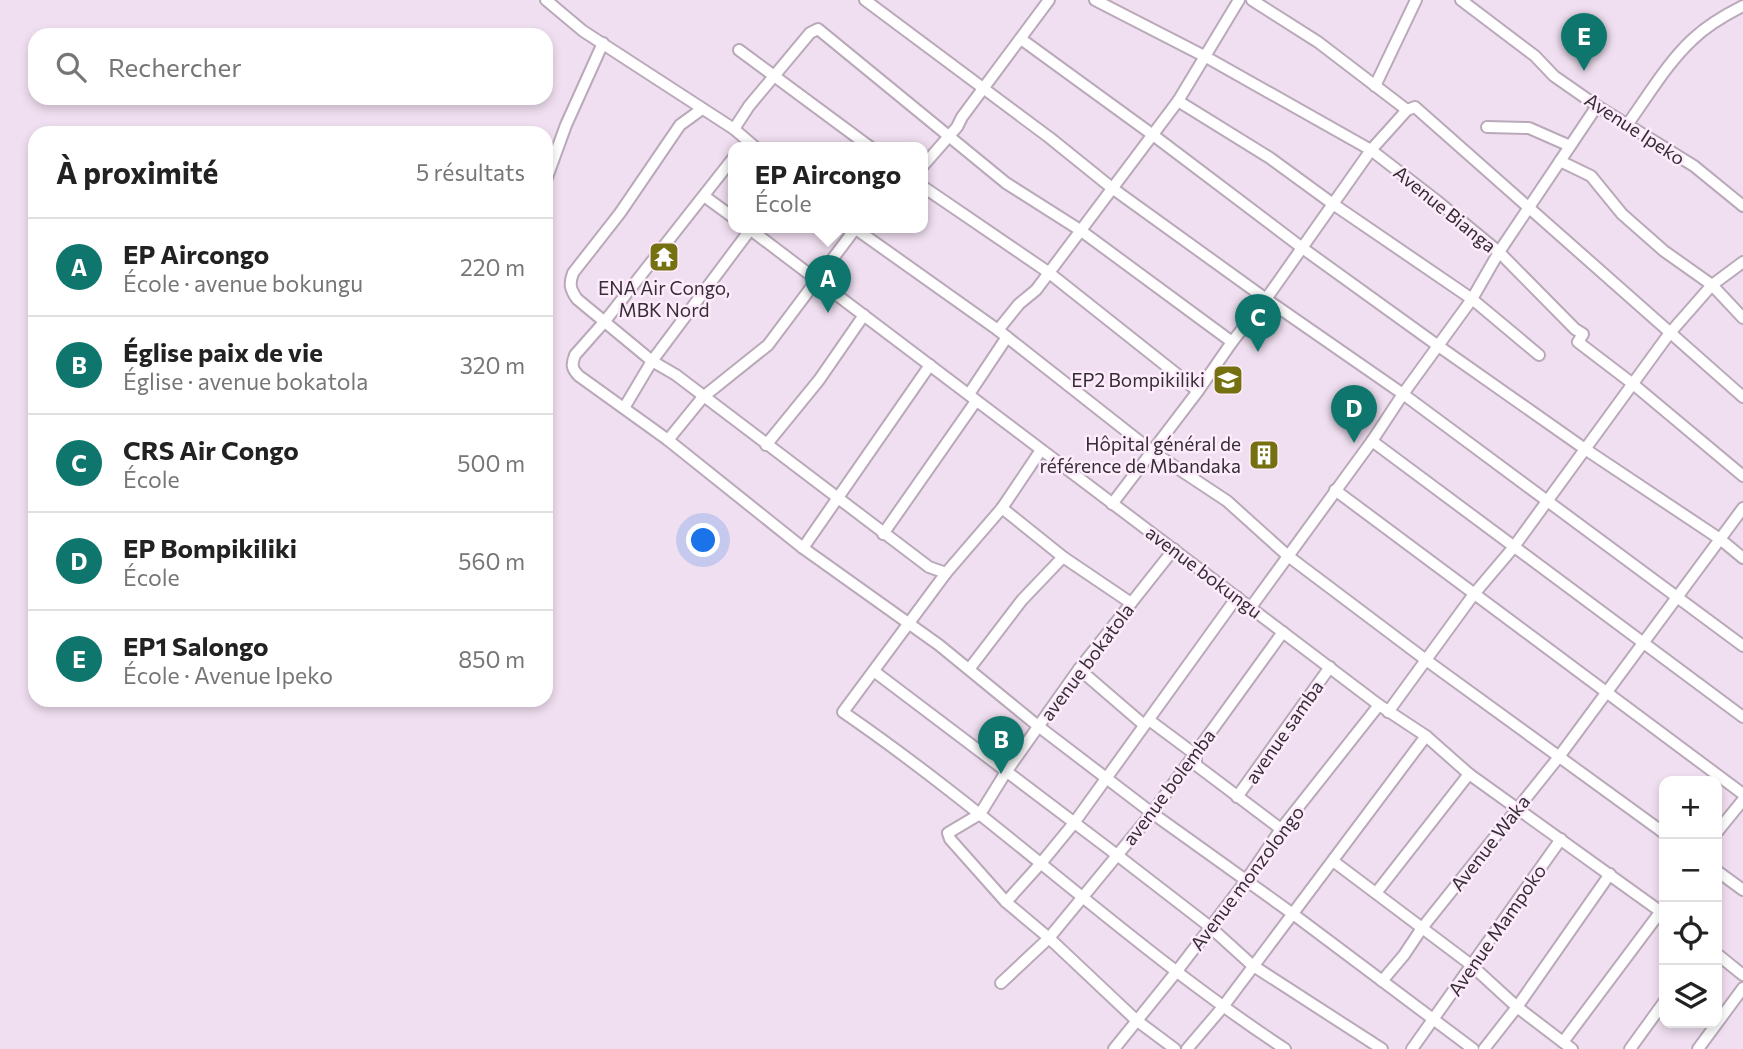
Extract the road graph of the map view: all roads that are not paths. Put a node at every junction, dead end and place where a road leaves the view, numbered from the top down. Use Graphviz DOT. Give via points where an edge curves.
graph roads {
  1 [pos="546,0"];
  2 [pos="865,0"];
  3 [pos="1049,0"];
  4 [pos="1095,0"];
  5 [pos="1240,0"];
  6 [pos="1252,0"];
  7 [pos="1416,0"];
  8 [pos="1461,0"];
  9 [pos="1473,3"];
  10 [pos="1743,6"];
  11 [pos="1021,39"];
  12 [pos="603,43"];
  13 [pos="739,50"];
  14 [pos="1206,57"];
  15 [pos="775,75"];
  16 [pos="1376,86"];
  17 [pos="984,88"];
  18 [pos="1178,101"];
  19 [pos="1597,106"];
  20 [pos="702,109"];
  21 [pos="1407,110"];
  22 [pos="1627,125"];
  23 [pos="1487,127"];
  24 [pos="734,129"];
  25 [pos="949,135"];
  26 [pos="1153,135"];
  27 [pos="746,142"];
  28 [pos="863,142"];
  29 [pos="1570,146"];
  30 [pos="1371,150"];
  31 [pos="928,160"];
  32 [pos="553,161"];
  33 [pos="1560,161"];
  34 [pos="728,164"];
  35 [pos="1112,188"];
  36 [pos="928,190"];
  37 [pos="704,196"];
  38 [pos="1334,204"];
  39 [pos="1743,206"];
  40 [pos="1529,208"];
  41 [pos="728,214"];
  42 [pos="1080,230"];
  43 [pos="745,233"];
  44 [pos="754,233"];
  45 [pos="850,233"];
  46 [pos="862,233"];
  47 [pos="872,233"];
  48 [pos="869,237"];
  49 [pos="1301,247"];
  50 [pos="1499,252"];
  51 [pos="1743,262"];
  52 [pos="1048,272"];
  53 [pos="817,279"];
  54 [pos="1712,285"];
  55 [pos="1266,299"];
  56 [pos="1472,299"];
  57 [pos="864,315"];
  58 [pos="1743,318"];
  59 [pos="605,321"];
  60 [pos="1002,334"];
  61 [pos="1669,334"];
  62 [pos="1232,342"];
  63 [pos="1437,345"];
  64 [pos="1539,355"];
  65 [pos="652,361"];
  66 [pos="930,365"];
  67 [pos="1633,384"];
  68 [pos="1198,391"];
  69 [pos="1403,394"];
  70 [pos="703,397"];
  71 [pos="1743,397"];
  72 [pos="972,398"];
  73 [pos="624,408"];
  74 [pos="668,440"];
  75 [pos="1372,441"];
  76 [pos="766,445"];
  77 [pos="1586,449"];
  78 [pos="1041,450"];
  79 [pos="1153,452"];
  80 [pos="1743,476"];
  81 [pos="1335,490"];
  82 [pos="837,498"];
  83 [pos="1545,500"];
  84 [pos="1112,504"];
  85 [pos="1002,508"];
  86 [pos="1743,508"];
  87 [pos="883,534"];
  88 [pos="1720,539"];
  89 [pos="803,548"];
  90 [pos="1513,548"];
  91 [pos="1174,549"];
  92 [pos="1288,556"];
  93 [pos="1063,557"];
  94 [pos="1743,558"];
  95 [pos="946,573"];
  96 [pos="1474,594"];
  97 [pos="1676,596"];
  98 [pos="1237,597"];
  99 [pos="1131,603"];
  100 [pos="1251,607"];
  101 [pos="910,622"];
  102 [pos="1283,632"];
  103 [pos="1641,642"];
  104 [pos="1743,646"];
  105 [pos="1426,660"];
  106 [pos="1330,667"];
  107 [pos="970,668"];
  108 [pos="1079,669"];
  109 [pos="875,671"];
  110 [pos="1606,694"];
  111 [pos="1383,709"];
  112 [pos="1743,717"];
  113 [pos="1147,722"];
  114 [pos="1038,726"];
  115 [pos="1426,736"];
  116 [pos="1196,755"];
  117 [pos="1558,758"];
  118 [pos="1006,772"];
  119 [pos="1469,774"];
  120 [pos="1107,778"];
  121 [pos="1743,794"];
  122 [pos="1237,797"];
  123 [pos="1743,800"];
  124 [pos="1517,809"];
  125 [pos="1152,813"];
  126 [pos="980,814"];
  127 [pos="1074,823"];
  128 [pos="1722,826"];
  129 [pos="1282,829"];
  130 [pos="1659,829"];
  131 [pos="1561,839"];
  132 [pos="1117,855"];
  133 [pos="1333,861"];
  134 [pos="1042,862"];
  135 [pos="1610,874"];
  136 [pos="1722,875"];
  137 [pos="1245,882"];
  138 [pos="1743,890"];
  139 [pos="1376,893"];
  140 [pos="1084,896"];
  141 [pos="1006,902"];
  142 [pos="1659,908"];
  143 [pos="1293,914"];
  144 [pos="1659,917"];
  145 [pos="1209,926"];
  146 [pos="1422,928"];
  147 [pos="1049,938"];
  148 [pos="1722,958"];
  149 [pos="1470,964"];
  150 [pos="1252,965"];
  151 [pos="1177,971"];
  152 [pos="1743,975"];
  153 [pos="1382,981"];
  154 [pos="1001,983"];
  155 [pos="1743,988"];
  156 [pos="1517,1007"];
  157 [pos="1222,1008"];
  158 [pos="1659,1009"];
  159 [pos="1136,1020"];
  160 [pos="1433,1021"];
  161 [pos="1567,1045"];
  162 [pos="1114,1049"];
  163 [pos="1175,1049"];
  164 [pos="1187,1049"];
  165 [pos="1285,1049"];
  166 [pos="1382,1049"];
  167 [pos="1412,1049"];
  168 [pos="1473,1049"];
  169 [pos="1484,1049"];
  170 [pos="1630,1049"];
  171 [pos="1698,1049"];
  1 -- 12 [label="street"];
  2 -- 17 [label="street"];
  3 -- 11 [label="street"];
  4 -- 14 [label="street, Avenue Bianga"];
  5 -- 14 [label="street"];
  6 -- 16 [label="street"];
  7 -- 16 [label="street"];
  8 -- 9 [label="street, Avenue Ipeko"];
  9 -- 19 [label="street, Avenue Ipeko" via="1554,76"];
  10 -- 22 [label="street" via="1685,47"];
  11 -- 17 [label="street"];
  11 -- 26 [label="street"];
  12 -- 20 [label="street"];
  12 -- 32 [label="street"];
  13 -- 15 [label="street"];
  14 -- 18 [label="street"];
  14 -- 30 [label="street, Avenue Bianga"];
  15 -- 24 [label="street"];
  15 -- 25 [label="street" via="818,29"];
  15 -- 28 [label="street"];
  16 -- 21 [label="street"];
  17 -- 25 [label="street"];
  17 -- 35 [label="street"];
  18 -- 26 [label="street"];
  18 -- 38 [label="street"];
  19 -- 22 [label="street, Avenue Ipeko"];
  19 -- 29 [label="street"];
  20 -- 24 [label="street"];
  20 -- 59 [label="street" via="680,125 620,214 573,273 570,283 577,299"];
  21 -- 30 [label="street"];
  21 -- 40 [label="street" via="1418,108"];
  22 -- 39 [label="street, Avenue Ipeko" via="1694,166"];
  23 -- 29 [label="street" via="1529,128"];
  24 -- 27 [label="street"];
  25 -- 31 [label="street"];
  25 -- 42 [label="street" via="1006,183"];
  26 -- 35 [label="street"];
  26 -- 49 [label="street"];
  29 -- 33 [label="street"];
  30 -- 38 [label="street"];
  30 -- 50 [label="street, Avenue Bianga"];
  33 -- 40 [label="street"];
  33 -- 54 [label="street" via="1591,176 1622,214"];
  34 -- 37 [label="street"];
  35 -- 42 [label="street"];
  35 -- 55 [label="street"];
  36 -- 52 [label="street"];
  37 -- 41 [label="street"];
  37 -- 59 [label="street"];
  38 -- 49 [label="street"];
  38 -- 56 [label="street"];
  40 -- 50 [label="street"];
  40 -- 61 [label="street"];
  42 -- 52 [label="street"];
  42 -- 62 [label="street"];
  43 -- 65 [label="street"];
  44 -- 53 [label="street, avenue bokungu"];
  45 -- 53 [label="street"];
  46 -- 48 [label="street"];
  47 -- 48 [label="street"];
  48 -- 60 [label="street"];
  49 -- 55 [label="street"];
  49 -- 63 [label="street"];
  50 -- 56 [label="street"];
  50 -- 67 [label="street, Avenue Bianga" via="1583,334 1578,342"];
  51 -- 54 [label="street, Avenue monzolongo"];
  52 -- 60 [label="street" via="1019,304"];
  52 -- 68 [label="street"];
  53 -- 57 [label="street, avenue bokungu"];
  53 -- 70 [label="street" via="768,345"];
  54 -- 58 [label="street"];
  54 -- 61 [label="street, Avenue monzolongo"];
  55 -- 62 [label="street"];
  55 -- 69 [label="street"];
  56 -- 63 [label="street"];
  56 -- 64 [label="street"];
  57 -- 66 [label="street, avenue bokungu"];
  57 -- 76 [label="street"];
  59 -- 65 [label="street"];
  59 -- 73 [label="street" via="575,355 573,369"];
  60 -- 72 [label="street"];
  60 -- 79 [label="street"];
  61 -- 67 [label="street, Avenue monzolongo"];
  61 -- 71 [label="street"];
  62 -- 68 [label="street"];
  63 -- 69 [label="street"];
  63 -- 77 [label="street"];
  65 -- 70 [label="street"];
  65 -- 73 [label="street"];
  66 -- 72 [label="street, avenue bokungu"];
  66 -- 82 [label="street"];
  67 -- 77 [label="street, Avenue monzolongo"];
  67 -- 80 [label="street, Avenue Bianga"];
  68 -- 79 [label="street"];
  69 -- 75 [label="street"];
  69 -- 83 [label="street"];
  70 -- 74 [label="street"];
  70 -- 76 [label="street"];
  72 -- 78 [label="street, avenue bokungu"];
  72 -- 87 [label="street"];
  73 -- 74 [label="street"];
  74 -- 89 [label="street"];
  75 -- 81 [label="street"];
  75 -- 90 [label="street"];
  76 -- 82 [label="street"];
  77 -- 83 [label="street, Avenue monzolongo"];
  77 -- 88 [label="street"];
  78 -- 84 [label="street, avenue bokungu"];
  78 -- 85 [label="street"];
  79 -- 84 [label="street"];
  79 -- 92 [label="street" via="1227,501"];
  81 -- 92 [label="street"];
  81 -- 96 [label="street"];
  82 -- 87 [label="street"];
  82 -- 89 [label="street"];
  83 -- 90 [label="street, Avenue monzolongo"];
  83 -- 97 [label="street"];
  84 -- 91 [label="street, avenue bokungu"];
  85 -- 93 [label="street"];
  85 -- 95 [label="street"];
  86 -- 88 [label="street, Avenue Waka"];
  87 -- 95 [label="street" via="929,567"];
  88 -- 94 [label="street"];
  88 -- 97 [label="street, Avenue Waka"];
  89 -- 101 [label="street"];
  90 -- 96 [label="street, Avenue monzolongo"];
  90 -- 103 [label="street"];
  91 -- 98 [label="street, avenue bokungu"];
  91 -- 99 [label="street, avenue bokatola"];
  92 -- 100 [label="street"];
  92 -- 105 [label="street"];
  93 -- 99 [label="street"];
  93 -- 107 [label="street" via="1022,600"];
  95 -- 101 [label="street"];
  96 -- 105 [label="street, Avenue monzolongo"];
  96 -- 110 [label="street"];
  97 -- 103 [label="street, Avenue Waka"];
  97 -- 104 [label="street"];
  98 -- 100 [label="street, avenue bokungu"];
  98 -- 113 [label="street"];
  99 -- 108 [label="street, avenue bokatola"];
  100 -- 102 [label="street, avenue bokungu"];
  101 -- 107 [label="street"];
  101 -- 109 [label="street"];
  102 -- 106 [label="street, avenue bokungu"];
  102 -- 116 [label="street, avenue bolemba"];
  103 -- 110 [label="street, Avenue Waka"];
  103 -- 112 [label="street"];
  105 -- 111 [label="street, Avenue monzolongo"];
  105 -- 117 [label="street"];
  106 -- 111 [label="street, avenue bokungu"];
  106 -- 122 [label="street, avenue samba"];
  107 -- 114 [label="street"];
  108 -- 113 [label="street"];
  108 -- 114 [label="street, avenue bokatola"];
  109 -- 118 [label="street"];
  109 -- 126 [label="street" via="843,712"];
  110 -- 117 [label="street, Avenue Waka"];
  110 -- 121 [label="street"];
  111 -- 115 [label="street, avenue bokungu"];
  111 -- 129 [label="street, Avenue monzolongo"];
  113 -- 116 [label="street"];
  113 -- 120 [label="street"];
  114 -- 118 [label="street, avenue bokatola"];
  114 -- 120 [label="street"];
  115 -- 119 [label="street, avenue bokungu"];
  115 -- 133 [label="street"];
  116 -- 122 [label="street" via="1195,765"];
  116 -- 125 [label="street, avenue bolemba"];
  117 -- 124 [label="street, Avenue Waka"];
  117 -- 130 [label="street"];
  118 -- 126 [label="street, avenue bokatola"];
  118 -- 127 [label="street"];
  119 -- 124 [label="street, avenue bokungu"];
  119 -- 139 [label="street"];
  120 -- 125 [label="street"];
  120 -- 127 [label="street"];
  122 -- 129 [label="street"];
  123 -- 128 [label="street"];
  124 -- 131 [label="street, avenue bokungu"];
  124 -- 146 [label="street, Avenue Waka"];
  125 -- 132 [label="street, avenue bolemba"];
  125 -- 137 [label="street"];
  126 -- 134 [label="street"];
  126 -- 141 [label="street, avenue bokatola" via="950,830 948,836"];
  127 -- 132 [label="street"];
  127 -- 134 [label="street"];
  129 -- 137 [label="street, Avenue monzolongo"];
  131 -- 135 [label="street, avenue bokungu"];
  131 -- 149 [label="street, Avenue Mampoko"];
  132 -- 140 [label="street, avenue bolemba"];
  132 -- 145 [label="street"];
  133 -- 139 [label="street"];
  133 -- 143 [label="street"];
  134 -- 140 [label="street"];
  134 -- 141 [label="street"];
  135 -- 142 [label="street, avenue bokungu"];
  135 -- 156 [label="street"];
  136 -- 138 [label="street"];
  137 -- 143 [label="street"];
  137 -- 145 [label="street, Avenue monzolongo"];
  139 -- 146 [label="street"];
  140 -- 147 [label="street, avenue bolemba"];
  140 -- 151 [label="street"];
  141 -- 147 [label="street, avenue bokatola"];
  143 -- 150 [label="street"];
  143 -- 153 [label="street"];
  144 -- 161 [label="street"];
  145 -- 150 [label="street"];
  145 -- 151 [label="street, Avenue monzolongo"];
  146 -- 149 [label="street"];
  146 -- 153 [label="street, Avenue Waka"];
  147 -- 154 [label="street"];
  147 -- 159 [label="street, avenue bokatola"];
  148 -- 152 [label="street"];
  149 -- 156 [label="street"];
  149 -- 160 [label="street, Avenue Mampoko"];
  150 -- 157 [label="street"];
  150 -- 166 [label="street"];
  151 -- 157 [label="street"];
  151 -- 159 [label="street, Avenue monzolongo"];
  153 -- 160 [label="street"];
  155 -- 171 [label="street"];
  156 -- 161 [label="street"];
  156 -- 169 [label="street"];
  157 -- 164 [label="street"];
  157 -- 165 [label="street"];
  158 -- 170 [label="street"];
  159 -- 162 [label="street, Avenue monzolongo"];
  159 -- 163 [label="street, avenue bokatola"];
  160 -- 167 [label="street, Avenue Mampoko"];
  160 -- 168 [label="street"];
}
